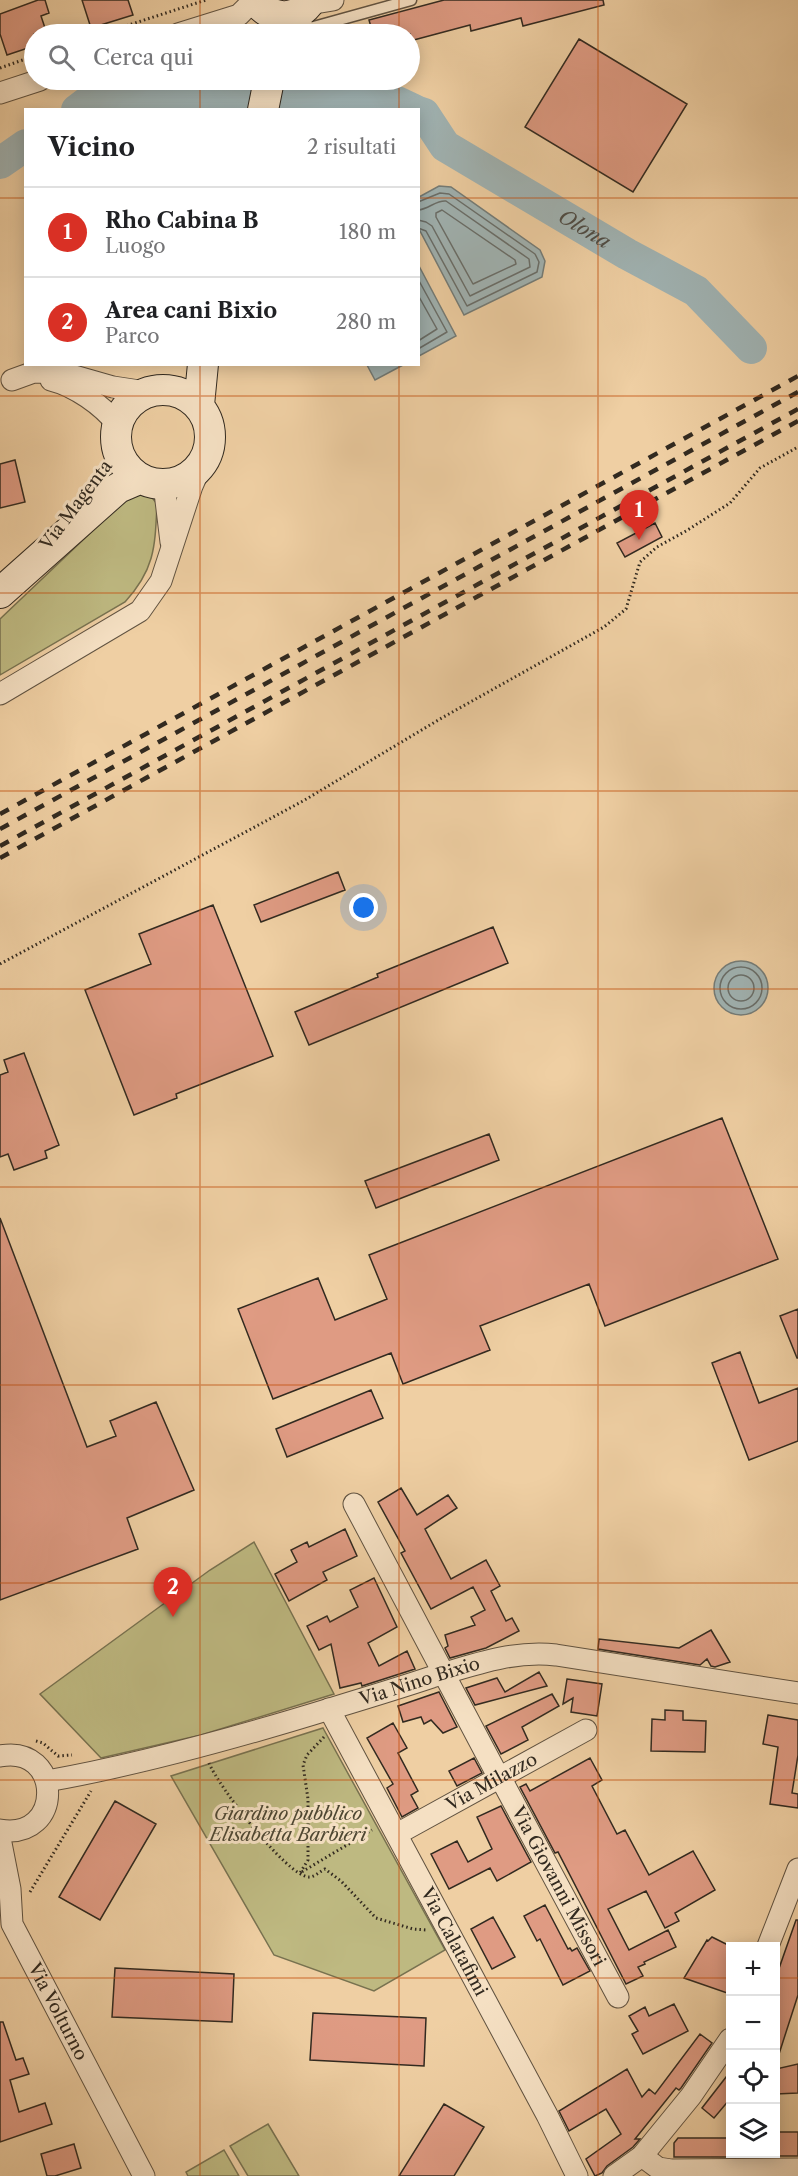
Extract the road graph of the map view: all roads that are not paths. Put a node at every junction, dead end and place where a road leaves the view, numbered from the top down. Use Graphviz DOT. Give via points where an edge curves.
graph roads {
  1 [pos="411,0"];
  2 [pos="286,12"];
  3 [pos="210,24"];
  4 [pos="304,24"];
  5 [pos="324,24"];
  6 [pos="24,85"];
  7 [pos="0,93"];
  8 [pos="185,366"];
  9 [pos="203,366"];
  10 [pos="6,382"];
  11 [pos="157,391"];
  12 [pos="199,405"];
  13 [pos="117,437"];
  14 [pos="200,468"];
  15 [pos="152,482"];
  16 [pos="171,546"];
  17 [pos="34,561"];
  18 [pos="0,593"];
  19 [pos="0,694"];
  20 [pos="354,1504"];
  21 [pos="442,1674"];
  22 [pos="798,1693"];
  23 [pos="329,1709"];
  24 [pos="586,1730"];
  25 [pos="0,1756"];
  26 [pos="500,1778"];
  27 [pos="47,1781"];
  28 [pos="393,1827"];
  29 [pos="0,1830"];
  30 [pos="0,1838"];
  31 [pos="798,1869"];
  32 [pos="770,1942"];
  33 [pos="618,1997"];
  34 [pos="726,2045"];
  35 [pos="642,2156"];
  36 [pos="798,2169"];
  37 [pos="144,2176"];
  38 [pos="577,2176"];
  39 [pos="614,2176"];
  1 -- 5 [label="lane"];
  2 -- 3 [label="street" via="239,15"];
  2 -- 4 [label="lane"];
  6 -- 7 [label="street"];
  8 -- 11 [label="street"];
  9 -- 12 [label="street"];
  10 -- 11 [label="street" via="34,372 63,373 113,387"];
  10 -- 13 [label="street" via="36,378 54,380 74,389 110,415"];
  11 -- 12 [label="street" via="188,396"];
  11 -- 13 [label="street" via="130,403"];
  12 -- 14 [label="street" via="211,437"];
  13 -- 15 [label="street" via="127,468"];
  13 -- 17 [label="street, Via Magenta" via="100,475"];
  14 -- 15 [label="street" via="181,481"];
  14 -- 16 [label="street"];
  15 -- 16 [label="street" via="167,518"];
  15 -- 17 [label="street, Via Magenta" via="118,488"];
  16 -- 19 [label="street" via="161,581 140,611"];
  17 -- 18 [label="street, Via Magenta"];
  20 -- 21 [label="street, Via Giovanni Missori"];
  21 -- 22 [label="street, Via Nino Bixio" via="507,1656 539,1653"];
  21 -- 23 [label="street, Via Nino Bixio"];
  21 -- 26 [label="street, Via Giovanni Missori"];
  23 -- 27 [label="street, Via Nino Bixio" via="205,1745"];
  23 -- 28 [label="street, Via Calatafimi"];
  24 -- 26 [label="street, Via Milazzo"];
  25 -- 27 [label="street" via="24,1757 42,1771"];
  26 -- 28 [label="street, Via Milazzo"];
  26 -- 33 [label="street, Via Giovanni Missori"];
  27 -- 29 [label="street" via="47,1802 37,1820 19,1830"];
  28 -- 38 [label="street, Via Calatafimi"];
  30 -- 37 [label="street, Via Volturno" via="12,1924"];
  31 -- 32 [label="street"];
  34 -- 35 [label="street"];
  35 -- 36 [label="street" via="658,2168 671,2170"];
  35 -- 39 [label="street"];
}
